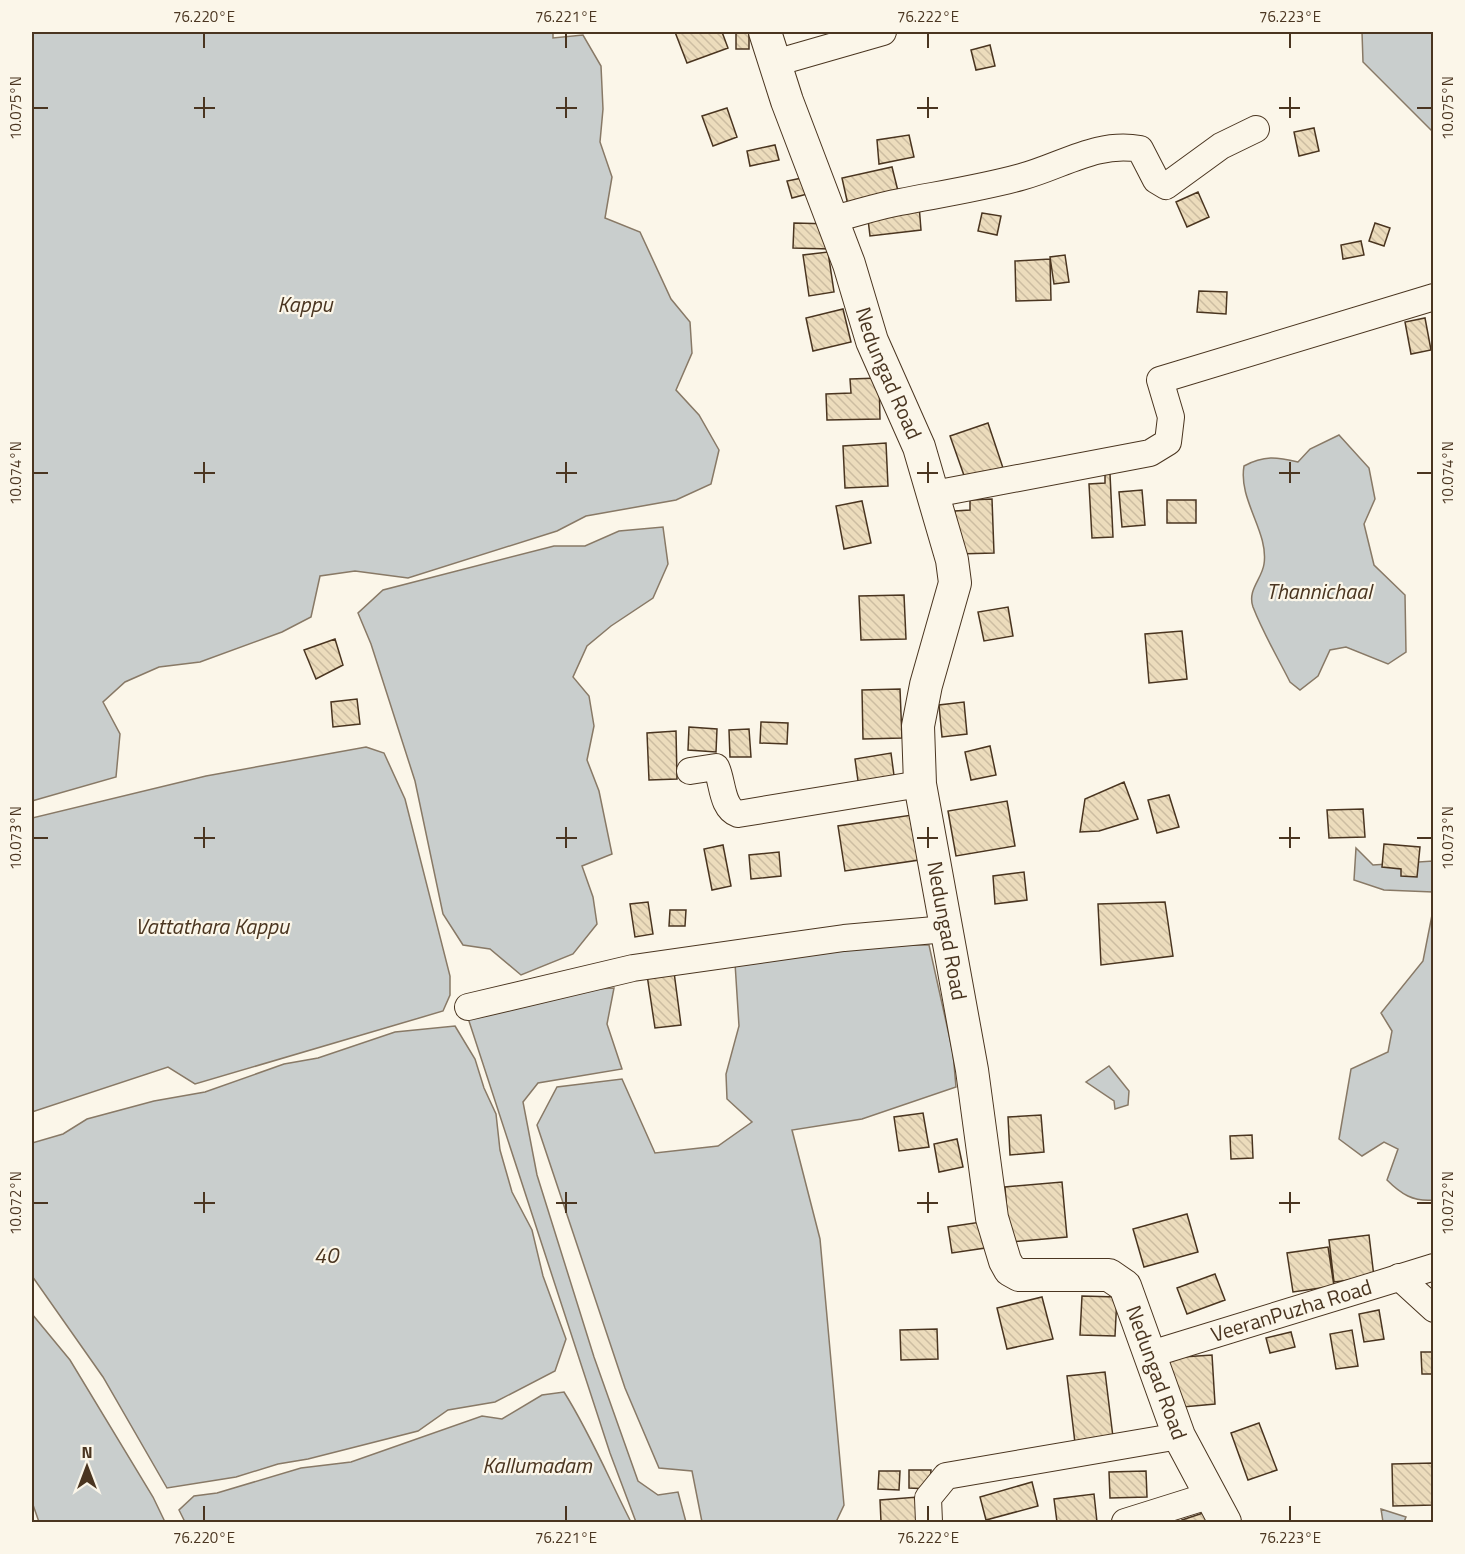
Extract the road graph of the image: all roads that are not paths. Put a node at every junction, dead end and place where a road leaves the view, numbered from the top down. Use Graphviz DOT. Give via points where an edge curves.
graph roads {
  1 [pos="765,32"];
  2 [pos="883,32"];
  3 [pos="775,63"];
  4 [pos="1256,129"];
  5 [pos="833,219"];
  6 [pos="1434,297"];
  7 [pos="934,494"];
  8 [pos="690,771"];
  9 [pos="920,784"];
  10 [pos="946,929"];
  11 [pos="468,1007"];
  12 [pos="1434,1267"];
  13 [pos="1399,1277"];
  14 [pos="1434,1309"];
  15 [pos="1148,1355"];
  16 [pos="1179,1436"];
  17 [pos="1211,1496"];
  18 [pos="929,1522"];
  19 [pos="1125,1522"];
  20 [pos="1225,1522"];
  1 -- 3 [label="main road, Nedungad Road"];
  2 -- 3 [label="street"];
  3 -- 5 [label="main road, Nedungad Road"];
  4 -- 5 [label="street" via="1221,146 1166,186 1156,180 1140,149 1125,146 1096,150 1023,177"];
  5 -- 7 [label="main road, Nedungad Road" via="873,340 919,447"];
  6 -- 7 [label="street" via="1160,380 1171,417 1168,442 1150,453"];
  7 -- 9 [label="main road, Nedungad Road" via="947,534 955,583 918,726"];
  8 -- 9 [label="street" via="716,767 728,805 738,814"];
  9 -- 10 [label="main road, Nedungad Road"];
  10 -- 11 [label="street" via="844,938 633,968"];
  10 -- 15 [label="main road, Nedungad Road" via="972,1070 992,1218 1005,1261 1019,1275 1109,1275 1125,1286 1134,1304"];
  12 -- 13 [label="street, VeeranPuzha Road"];
  13 -- 14 [label="street"];
  13 -- 15 [label="street, VeeranPuzha Road"];
  15 -- 16 [label="main road, Nedungad Road"];
  16 -- 17 [label="main road, Nedungad Road"];
  16 -- 18 [label="street" via="946,1476 928,1498"];
  17 -- 19 [label="street"];
  17 -- 20 [label="main road, Nedungad Road"];
}
